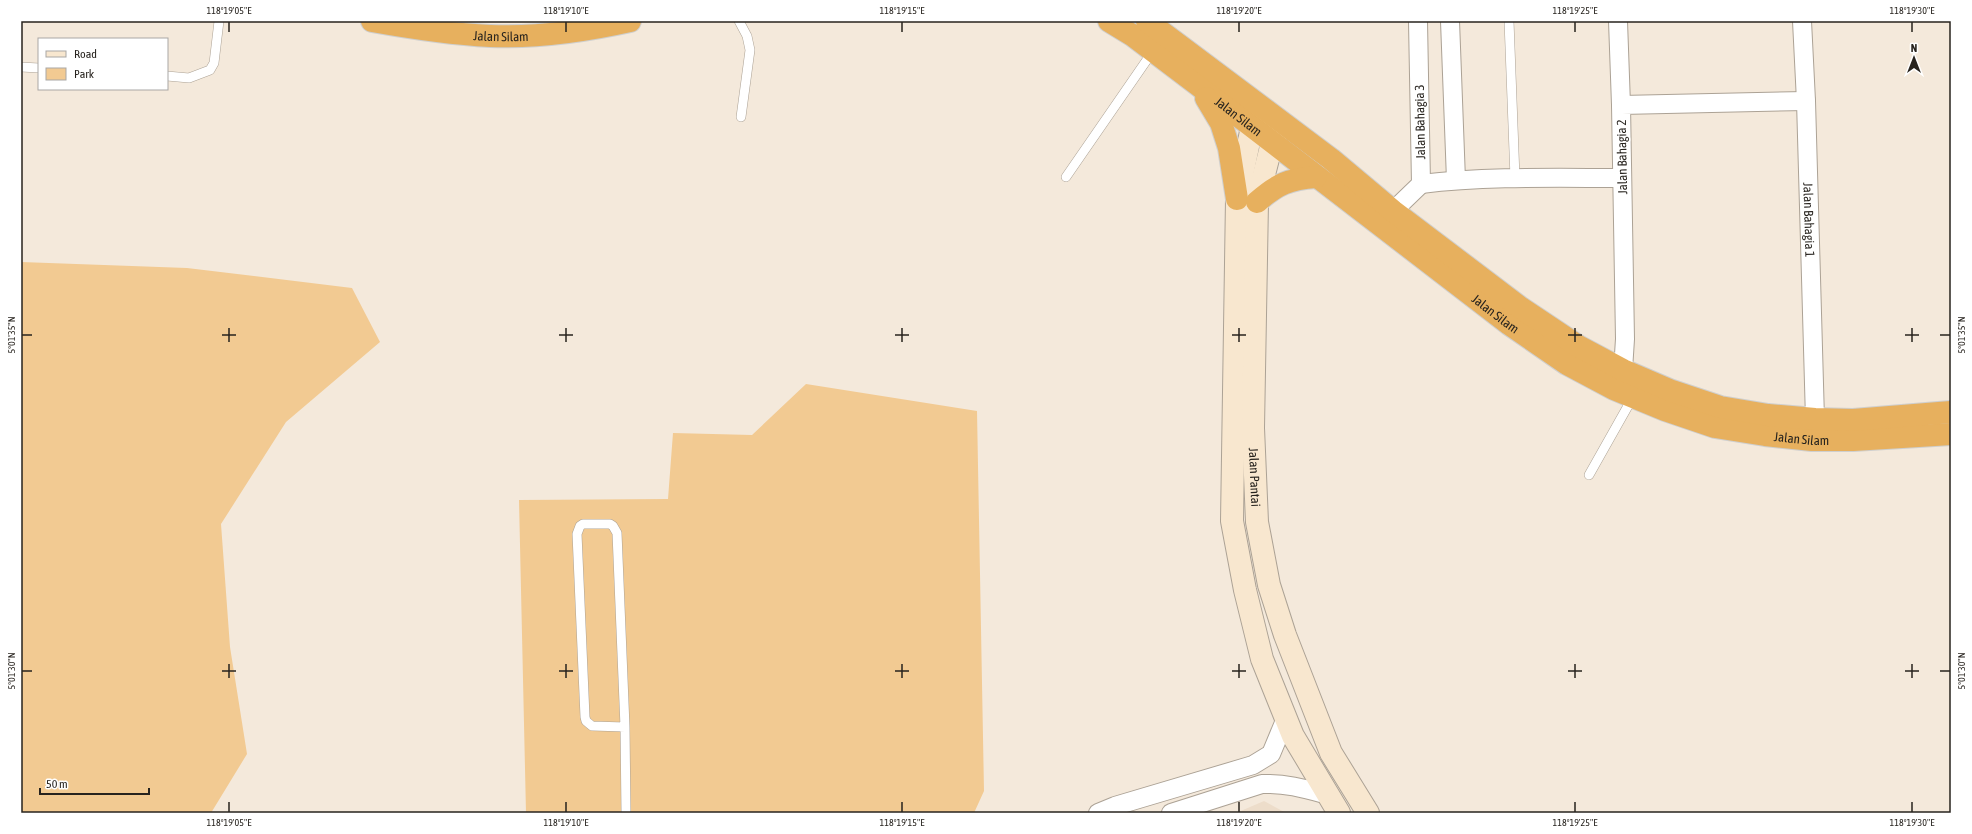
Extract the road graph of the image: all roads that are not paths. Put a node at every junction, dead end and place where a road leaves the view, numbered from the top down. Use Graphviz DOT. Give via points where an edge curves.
graph roads {
  1 [pos="219,21"];
  2 [pos="372,21"];
  3 [pos="630,21"];
  4 [pos="739,21"];
  5 [pos="1109,21"];
  6 [pos="1147,21"];
  7 [pos="1418,21"];
  8 [pos="1450,21"];
  9 [pos="1509,21"];
  10 [pos="1618,21"];
  11 [pos="1802,21"];
  12 [pos="1153,51"];
  13 [pos="21,67"];
  14 [pos="38,68"];
  15 [pos="168,76"];
  16 [pos="1198,85"];
  17 [pos="1806,101"];
  18 [pos="1621,105"];
  19 [pos="1262,108"];
  20 [pos="741,117"];
  21 [pos="1283,123"];
  22 [pos="1252,127"];
  23 [pos="1272,142"];
  24 [pos="1066,177"];
  25 [pos="1316,177"];
  26 [pos="1515,178"];
  27 [pos="1622,178"];
  28 [pos="1456,180"];
  29 [pos="1421,184"];
  30 [pos="1247,200"];
  31 [pos="1393,211"];
  32 [pos="1623,370"];
  33 [pos="1633,397"];
  34 [pos="1951,412"];
  35 [pos="1815,419"];
  36 [pos="1951,434"];
  37 [pos="1588,475"];
  38 [pos="1286,718"];
  39 [pos="625,727"];
  40 [pos="1334,804"];
  41 [pos="626,813"];
  42 [pos="1098,813"];
  43 [pos="1171,813"];
  44 [pos="1368,813"];
  1 -- 15 [label="lane" via="214,63 210,70 189,78"];
  2 -- 3 [label="highway, Jalan Silam" via="431,31 492,36 550,34 606,27"];
  4 -- 20 [label="lane" via="747,36 750,50"];
  5 -- 12 [label="highway, Jalan Silam"];
  6 -- 19 [label="highway, Jalan Silam"];
  7 -- 29 [label="street, Jalan Bahagia 3"];
  8 -- 28 [label="street"];
  9 -- 26 [label="lane"];
  10 -- 18 [label="street"];
  11 -- 17 [label="street, Jalan Bahagia 1"];
  12 -- 16 [label="highway, Jalan Silam"];
  12 -- 24 [label="lane"];
  13 -- 14 [label="lane"];
  16 -- 22 [label="highway, Jalan Silam"];
  16 -- 30 [label="highway" via="1222,123"];
  17 -- 18 [label="street, Jalan Bahagia 2"];
  17 -- 35 [label="street, Jalan Bahagia 1"];
  18 -- 27 [label="street, Jalan Bahagia 2"];
  19 -- 21 [label="highway, Jalan Silam"];
  19 -- 22 [label="street, Jalan Pantai"];
  21 -- 23 [label="street, Jalan Pantai"];
  21 -- 31 [label="highway, Jalan Silam"];
  22 -- 23 [label="highway, Jalan Silam"];
  22 -- 30 [label="street, Jalan Pantai"];
  23 -- 25 [label="highway, Jalan Silam"];
  23 -- 30 [label="street, Jalan Pantai"];
  25 -- 30 [label="highway" via="1297,178"];
  25 -- 33 [label="highway, Jalan Silam" via="1509,324 1567,364"];
  26 -- 27 [label="street"];
  26 -- 28 [label="street"];
  27 -- 32 [label="street, Jalan Bahagia 2" via="1625,340"];
  28 -- 29 [label="street"];
  29 -- 31 [label="street"];
  30 -- 38 [label="street, Jalan Pantai" via="1232,521 1244,590 1262,659"];
  30 -- 44 [label="street, Jalan Pantai" via="1257,522 1269,585 1285,635 1332,753"];
  31 -- 32 [label="highway, Jalan Silam" via="1521,308 1578,346"];
  32 -- 35 [label="highway, Jalan Silam" via="1672,391 1720,407"];
  33 -- 36 [label="highway, Jalan Silam" via="1714,427 1765,435 1812,440 1853,440"];
  33 -- 37 [label="lane"];
  34 -- 35 [label="highway, Jalan Silam" via="1853,420"];
  38 -- 40 [label="street, Jalan Pantai" via="1293,736"];
  38 -- 42 [label="street" via="1271,754 1253,765"];
  39 -- 39 [label="lane" via="617,534 610,524 583,524 577,534 586,721 592,726"];
  39 -- 41 [label="lane"];
  40 -- 43 [label="street" via="1296,786 1262,784"];
}
